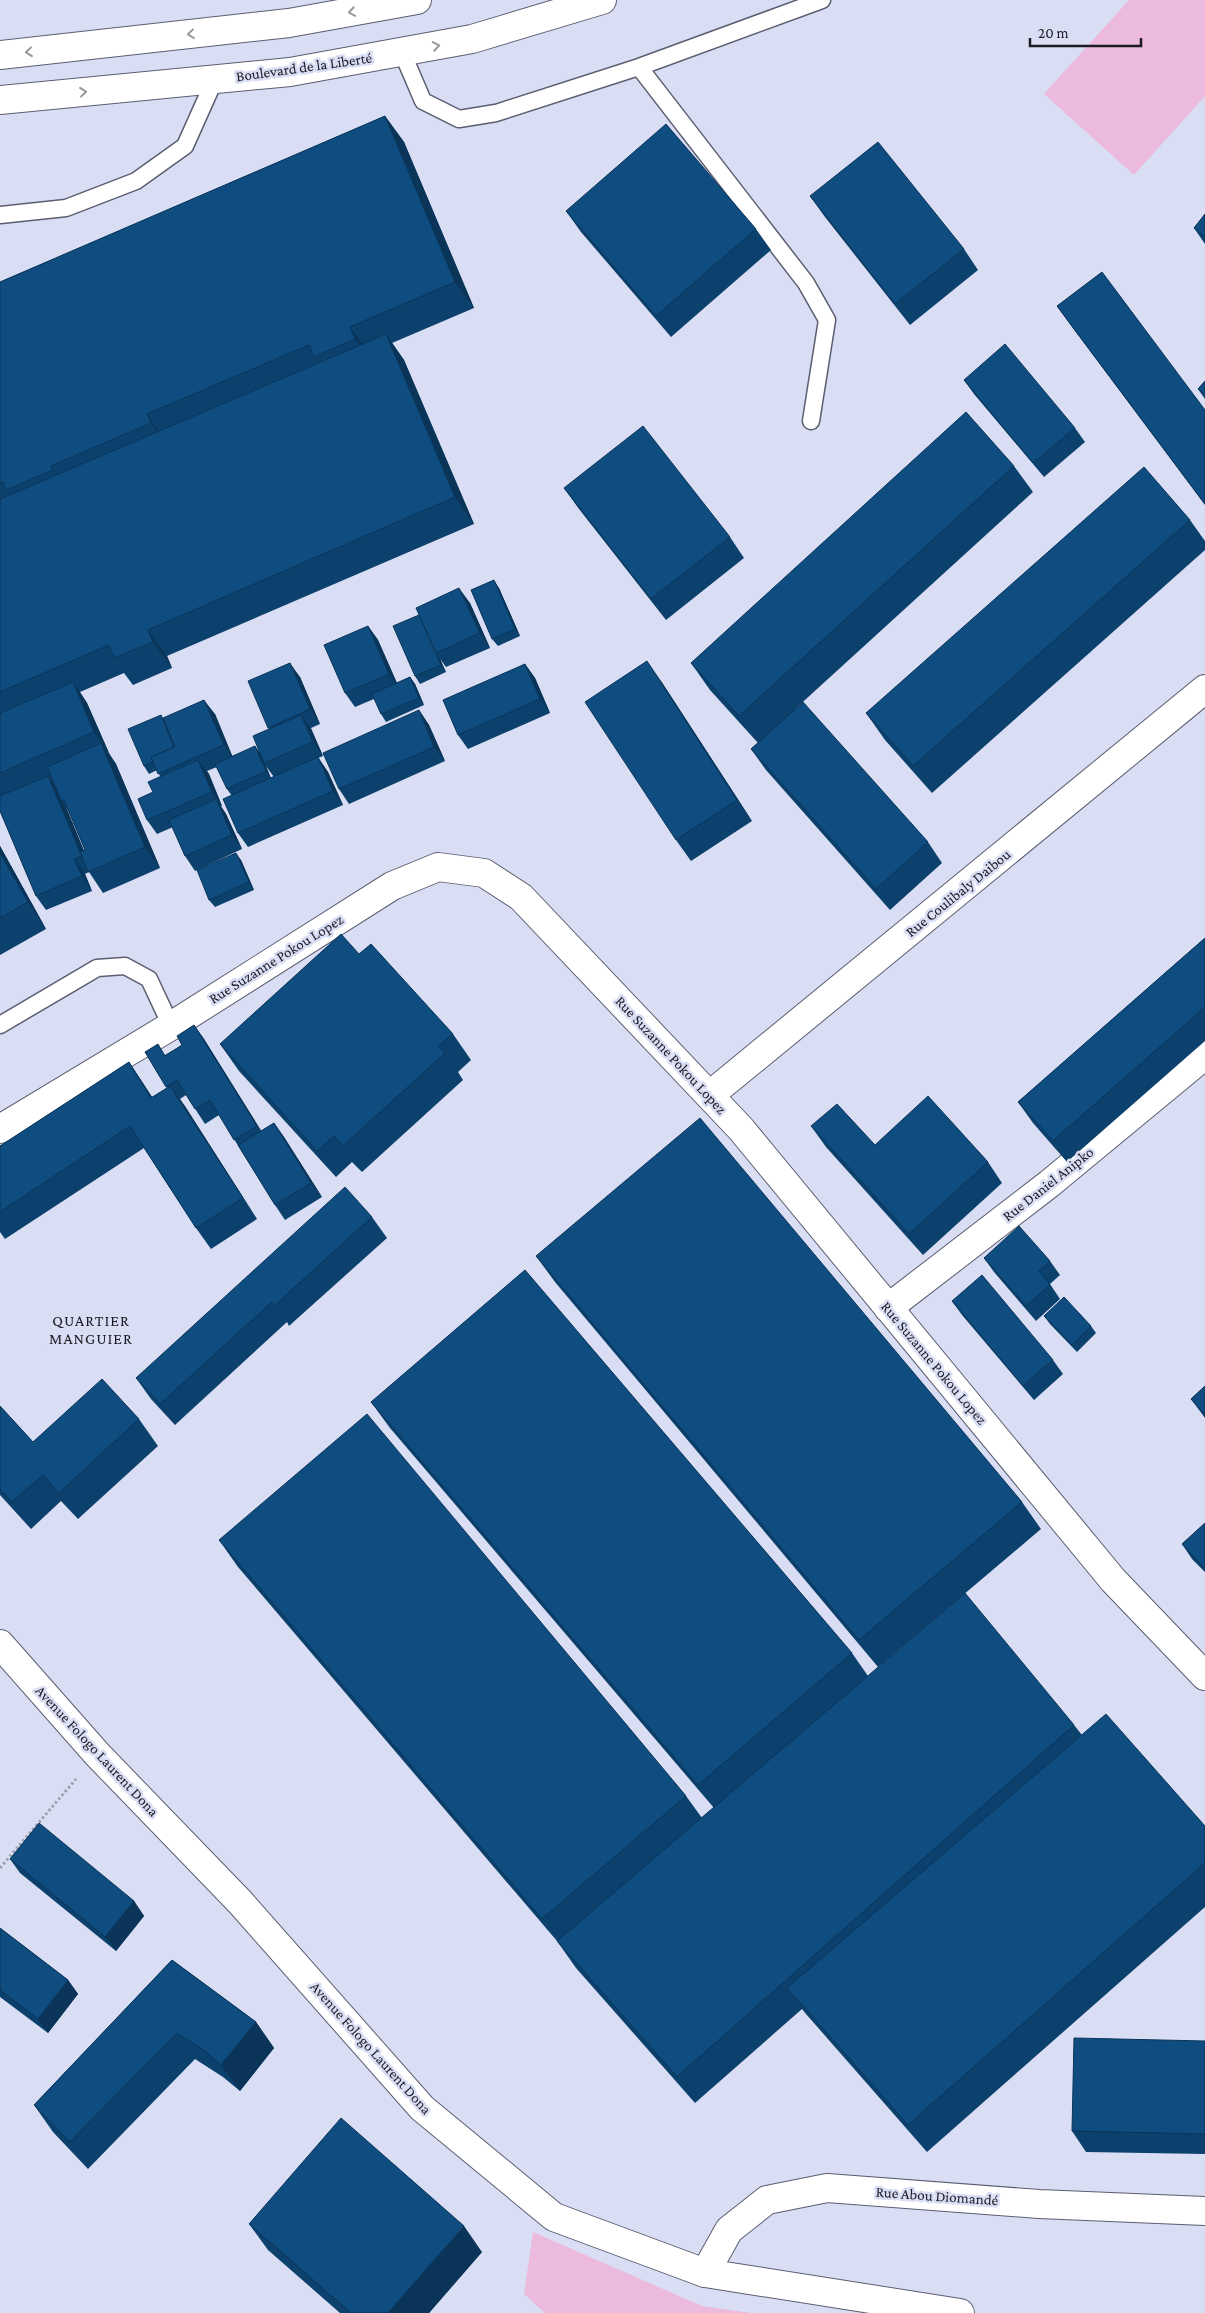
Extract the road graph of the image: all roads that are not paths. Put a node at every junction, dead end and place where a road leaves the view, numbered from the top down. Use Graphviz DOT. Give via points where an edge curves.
graph roads {
  1 [pos="417,0"];
  2 [pos="602,0"];
  3 [pos="822,0"];
  4 [pos="402,52"];
  5 [pos="0,55"];
  6 [pos="639,67"];
  7 [pos="215,79"];
  8 [pos="0,100"];
  9 [pos="0,215"];
  10 [pos="811,421"];
  11 [pos="1205,689"];
  12 [pos="0,1025"];
  13 [pos="171,1026"];
  14 [pos="1205,1055"];
  15 [pos="710,1095"];
  16 [pos="0,1129"];
  17 [pos="888,1308"];
  18 [pos="0,1644"];
  19 [pos="1205,1676"];
  20 [pos="1205,2211"];
  21 [pos="706,2273"];
  22 [pos="960,2313"];
  1 -- 5 [label="street, one-way" via="289,23"];
  4 -- 2 [label="street, Boulevard de la Liberté, one-way" via="472,39"];
  3 -- 6 [label="lane"];
  4 -- 6 [label="lane" via="423,101 459,119 496,113"];
  4 -- 7 [label="street, Boulevard de la Liberté" via="290,72"];
  6 -- 10 [label="lane" via="806,283 827,320"];
  8 -- 7 [label="street, Boulevard de la Liberté, one-way"];
  7 -- 9 [label="lane" via="185,146 136,181 66,208"];
  11 -- 15 [label="street, Rue Coulibaly Daibou"];
  12 -- 13 [label="lane" via="97,968 125,966 149,979"];
  13 -- 15 [label="street, Rue Suzanne Pokou Lopez" via="392,886 438,867 484,874 521,897"];
  13 -- 16 [label="street, Rue Suzanne Pokou Lopez"];
  14 -- 17 [label="street, Rue Daniel Anipko" via="1064,1172"];
  15 -- 17 [label="street, Rue Suzanne Pokou Lopez"];
  17 -- 19 [label="street, Rue Suzanne Pokou Lopez" via="1113,1580"];
  18 -- 21 [label="street, Avenue Fologo Laurent Dona" via="97,1754 240,1902 422,2108 554,2217"];
  20 -- 21 [label="street, Rue Abou Diomandé" via="1040,2204 827,2188 767,2200 729,2230"];
  21 -- 22 [label="street, Avenue Fologo Laurent Dona"];
}
